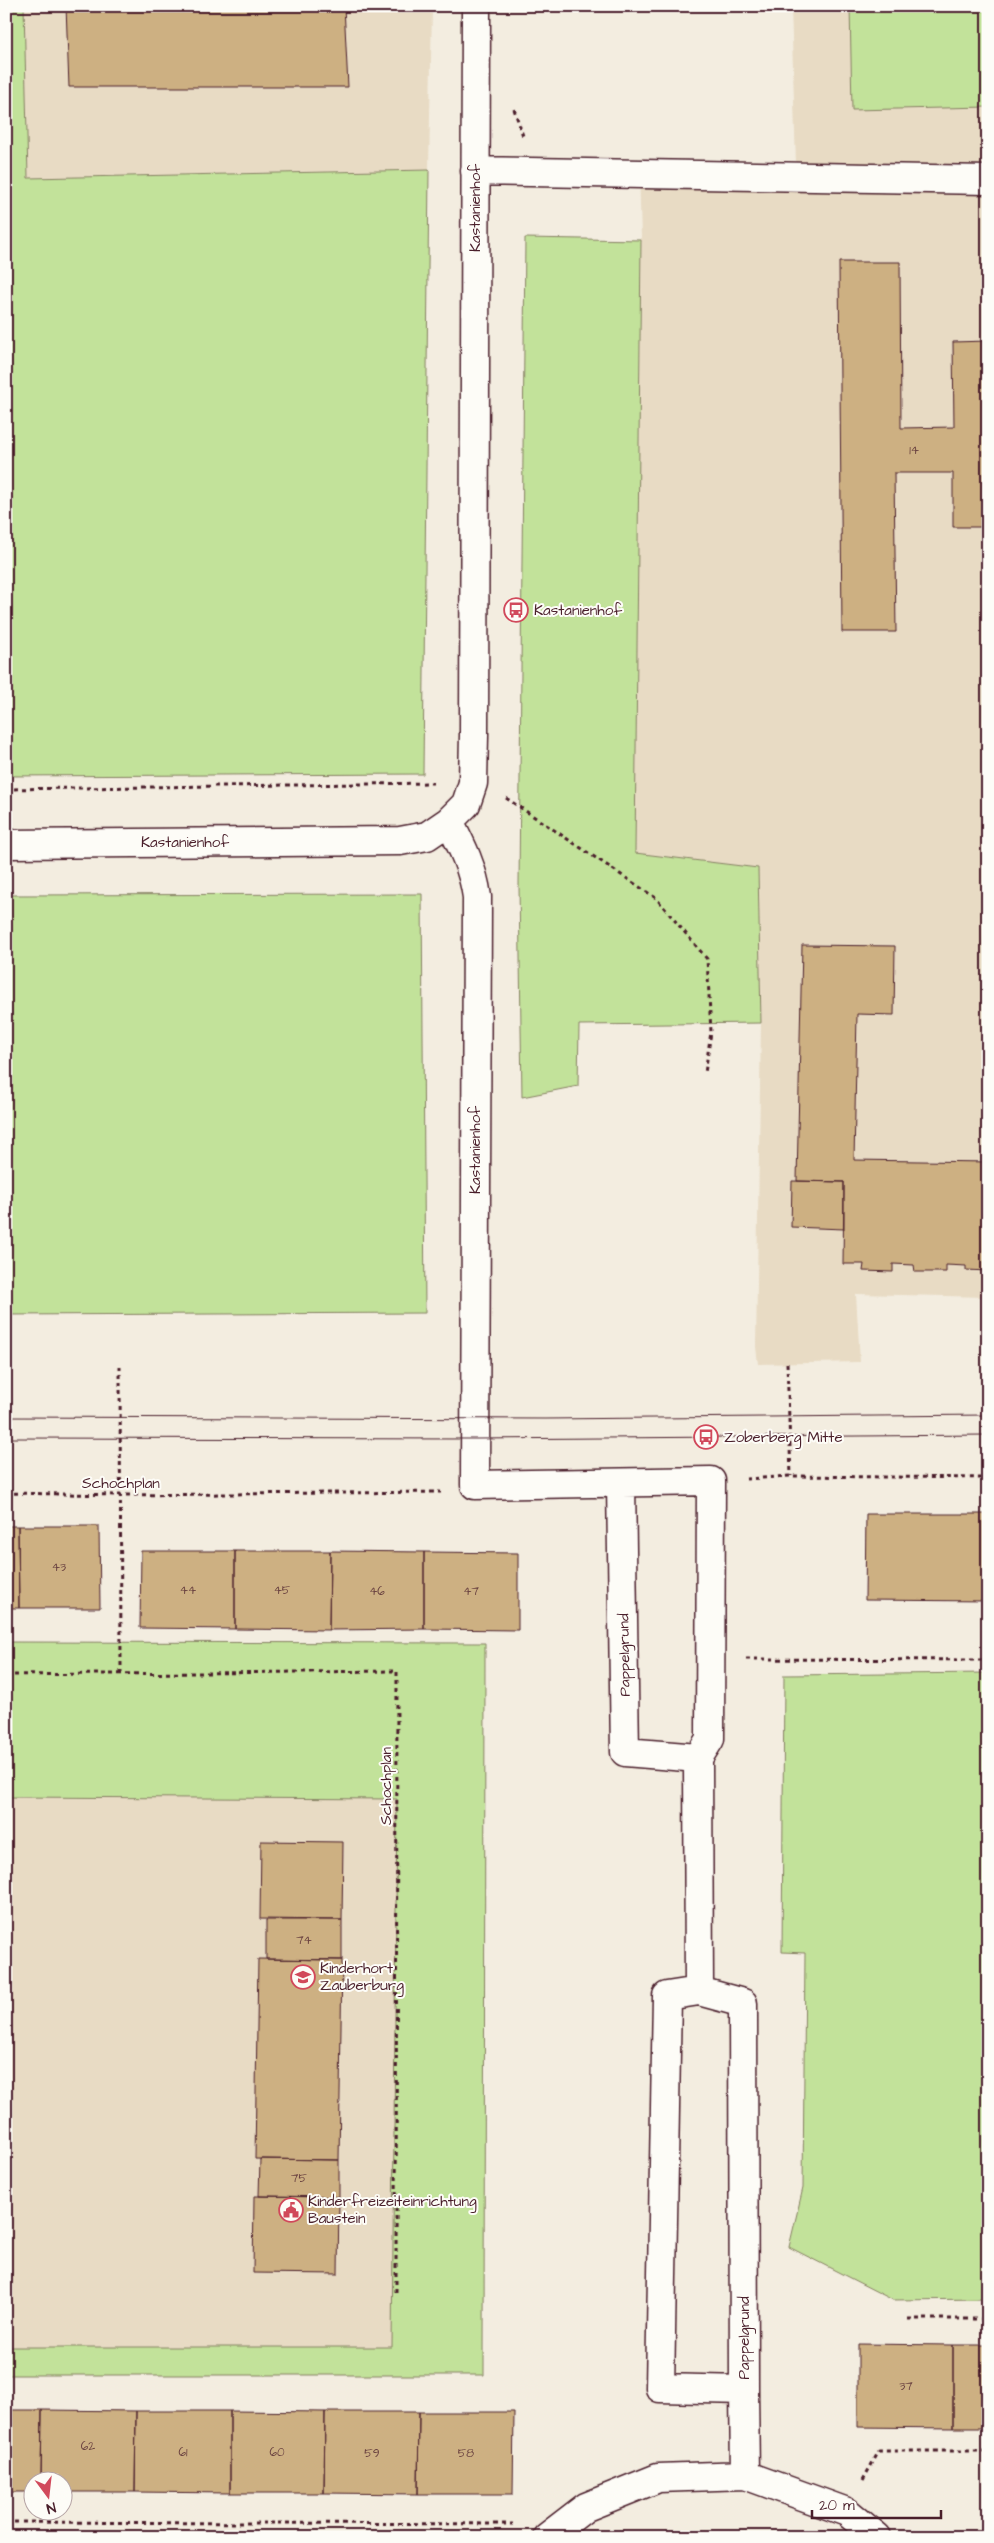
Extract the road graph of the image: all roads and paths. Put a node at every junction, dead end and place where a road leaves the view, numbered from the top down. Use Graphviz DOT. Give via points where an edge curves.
graph roads {
  1 [pos="476,6"];
  2 [pos="512,100"];
  3 [pos="476,171"];
  4 [pos="556,172"];
  5 [pos="988,180"];
  6 [pos="473,782"];
  7 [pos="6,789"];
  8 [pos="506,790"];
  9 [pos="449,821"];
  10 [pos="6,844"];
  11 [pos="705,1073"];
  12 [pos="787,1364"];
  13 [pos="120,1366"];
  14 [pos="791,1476"];
  15 [pos="988,1478"];
  16 [pos="711,1481"];
  17 [pos="622,1484"];
  18 [pos="475,1485"];
  19 [pos="6,1493"];
  20 [pos="120,1495"];
  21 [pos="712,1659"];
  22 [pos="988,1660"];
  23 [pos="121,1673"];
  24 [pos="6,1675"];
  25 [pos="698,1758"];
  26 [pos="699,1991"];
  27 [pos="396,2292"];
  28 [pos="908,2319"];
  29 [pos="988,2319"];
  30 [pos="744,2390"];
  31 [pos="988,2451"];
  32 [pos="745,2475"];
  33 [pos="847,2512"];
  34 [pos="6,2522"];
  35 [pos="555,2530"];
  36 [pos="877,2537"];
  1 -- 3 [label="street, Kastanienhof"];
  2 -- 4 [label="path" via="523,137 556,156"];
  3 -- 4 [label="street"];
  3 -- 6 [label="street, Kastanienhof"];
  4 -- 5 [label="street"];
  6 -- 7 [label="path"];
  6 -- 9 [label="street, Kastanienhof" via="466,804"];
  8 -- 11 [label="path" via="506,800 656,898 707,959 711,1032"];
  9 -- 10 [label="street, Kastanienhof" via="427,836 400,841"];
  9 -- 18 [label="street, Kastanienhof" via="467,855 477,896"];
  12 -- 14 [label="path"];
  13 -- 20 [label="path"];
  14 -- 15 [label="path"];
  14 -- 16 [label="path"];
  16 -- 17 [label="street"];
  16 -- 21 [label="street"];
  17 -- 18 [label="street"];
  17 -- 25 [label="street, Pappelgrund" via="625,1752"];
  18 -- 20 [label="path, Schochplan" via="448,1492"];
  19 -- 20 [label="path, Schochplan"];
  20 -- 23 [label="path"];
  21 -- 22 [label="path"];
  21 -- 25 [label="street" via="710,1739"];
  23 -- 24 [label="path, Schochplan"];
  23 -- 27 [label="path, Schochplan" via="397,1671"];
  25 -- 26 [label="street"];
  26 -- 30 [label="street, Pappelgrund" via="743,2003"];
  26 -- 30 [label="street, Pappelgrund" via="667,1996 660,2388"];
  28 -- 29 [label="path"];
  30 -- 32 [label="street"];
  31 -- 33 [label="path" via="879,2451"];
  32 -- 33 [label="street"];
  32 -- 35 [label="street" via="658,2478 586,2507"];
  33 -- 36 [label="street"];
  34 -- 35 [label="path"];
}
